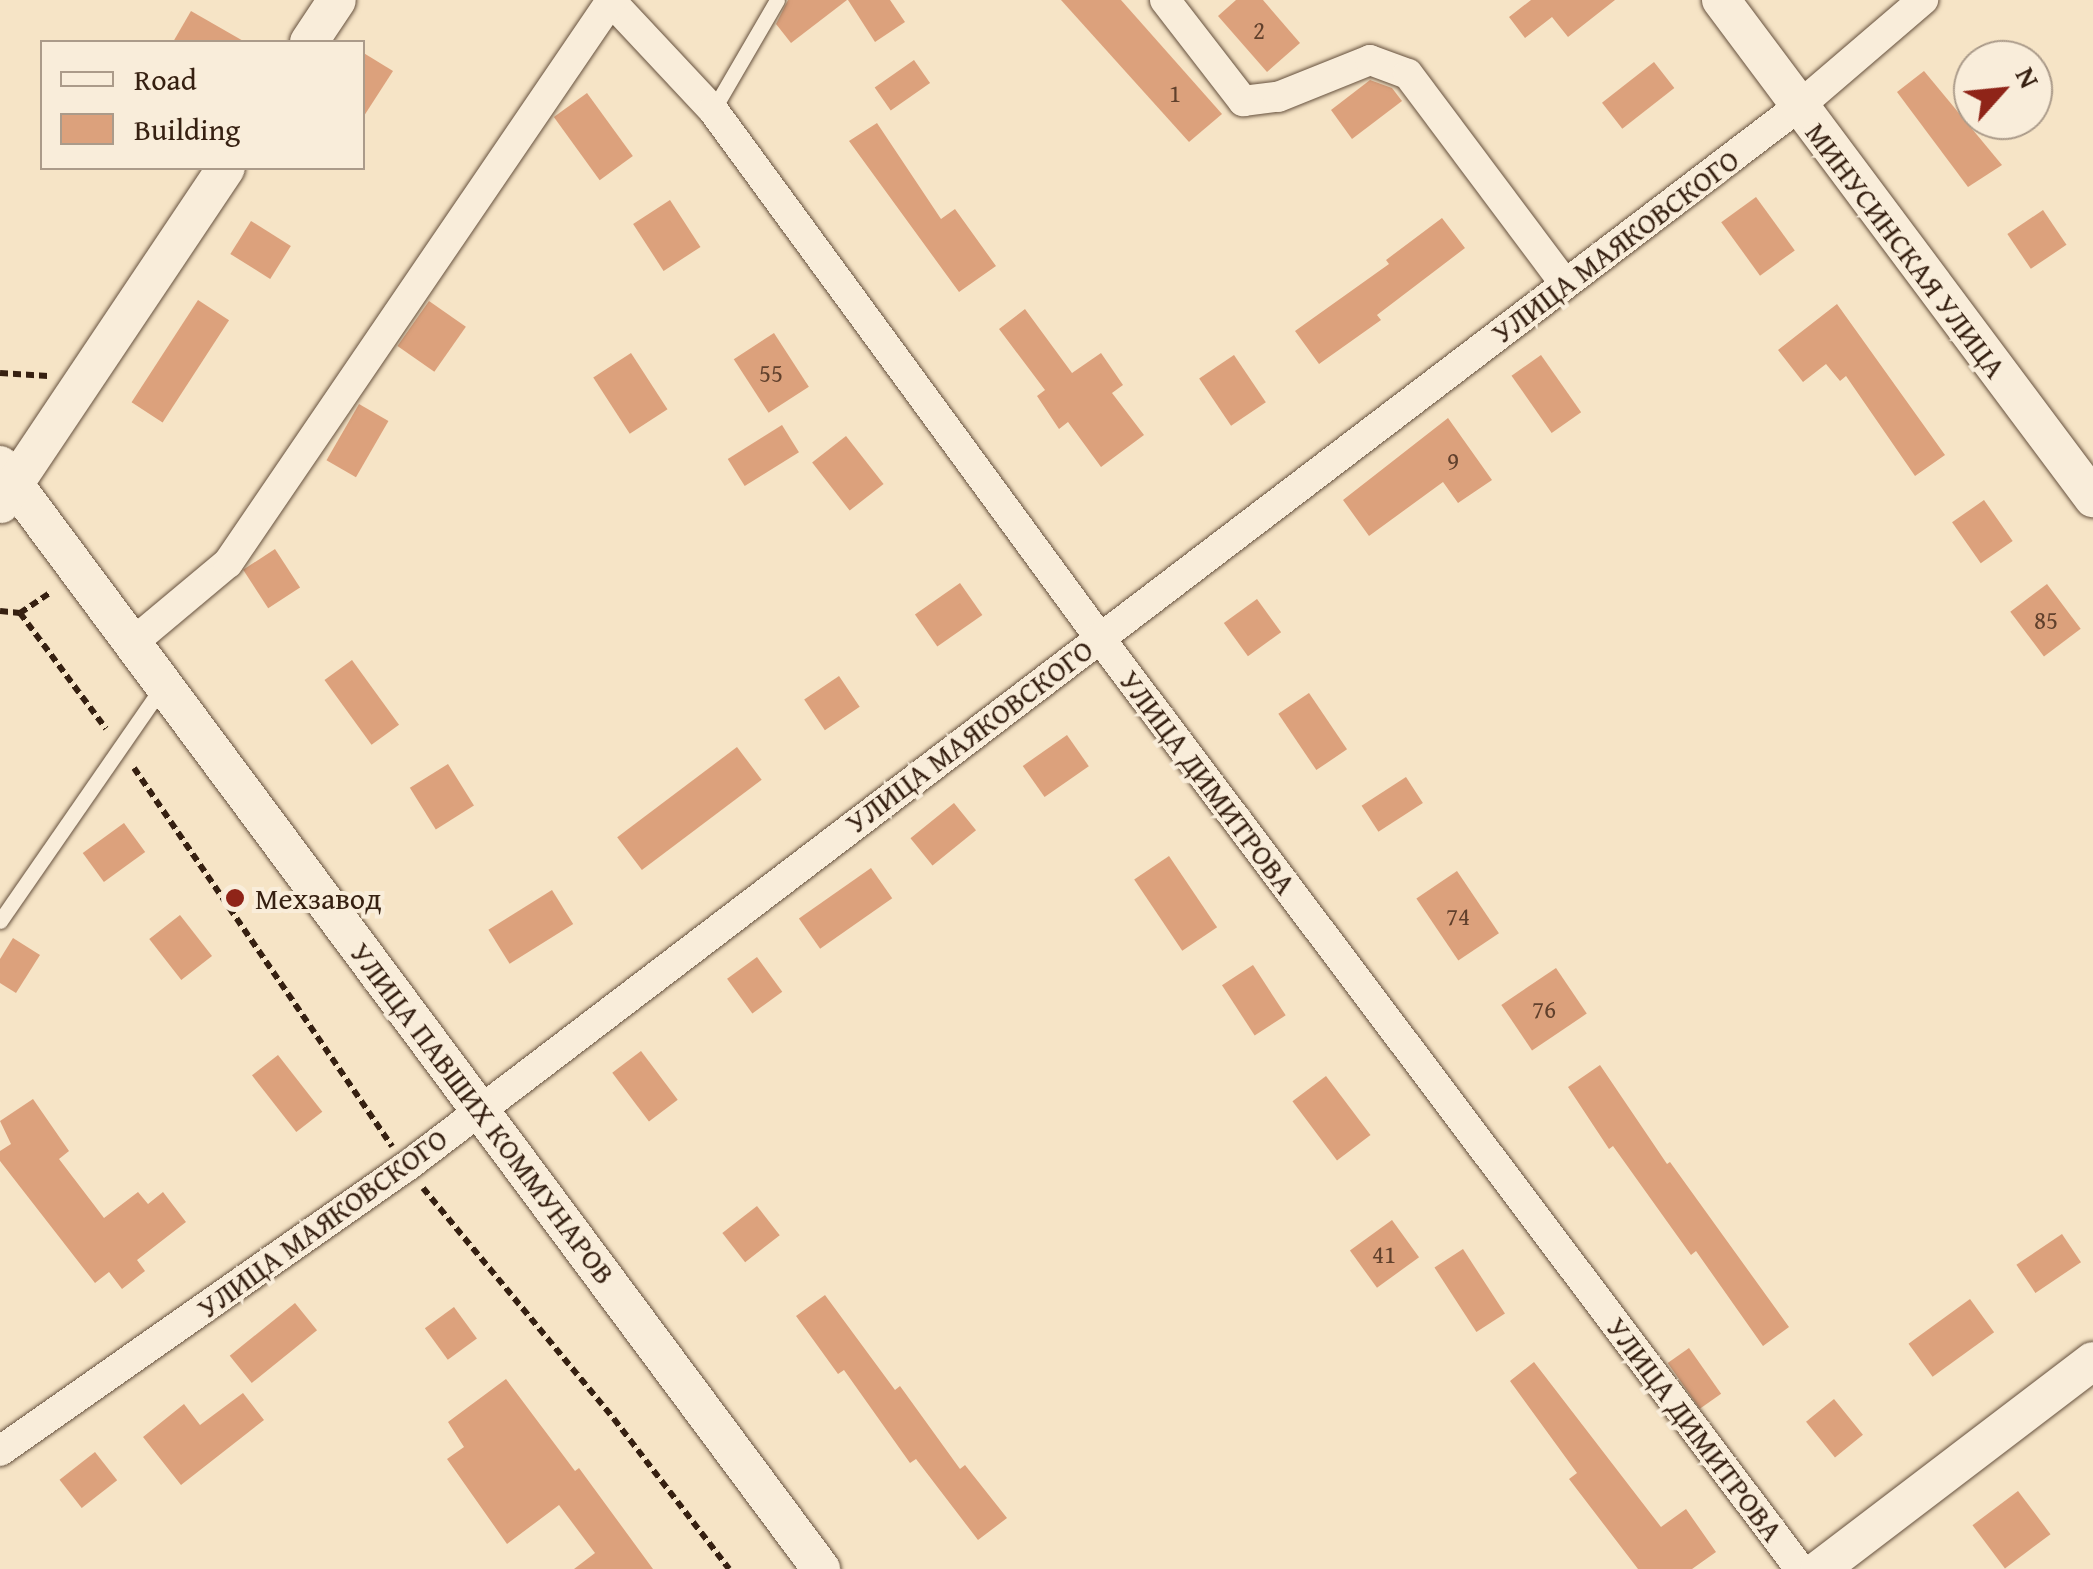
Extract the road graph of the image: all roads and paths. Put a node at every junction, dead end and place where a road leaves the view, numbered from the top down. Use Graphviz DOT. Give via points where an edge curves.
graph roads {
  1 [pos="338,0"];
  2 [pos="778,0"];
  3 [pos="1165,0"];
  4 [pos="1721,0"];
  5 [pos="1923,0"];
  6 [pos="611,1"];
  7 [pos="310,40"];
  8 [pos="1798,107"];
  9 [pos="713,110"];
  10 [pos="225,170"];
  11 [pos="1565,284"];
  12 [pos="0,373"];
  13 [pos="49,376"];
  14 [pos="5,485"];
  15 [pos="2093,498"];
  16 [pos="50,593"];
  17 [pos="0,611"];
  18 [pos="20,612"];
  19 [pos="1100,637"];
  20 [pos="132,644"];
  21 [pos="162,686"];
  22 [pos="120,746"];
  23 [pos="0,921"];
  24 [pos="481,1108"];
  25 [pos="406,1167"];
  26 [pos="2093,1361"];
  27 [pos="0,1450"];
  28 [pos="729,1569"];
  29 [pos="820,1569"];
  30 [pos="1800,1569"];
  31 [pos="1820,1569"];
  1 -- 7 [label="street"];
  2 -- 9 [label="lane"];
  3 -- 11 [label="street" via="1242,100 1278,97 1370,60 1408,74"];
  4 -- 8 [label="street, МИНУСИНСКАЯ УЛИЦА"];
  5 -- 8 [label="street, УЛИЦА МАЯКОВСКОГО"];
  6 -- 9 [label="street, УЛИЦА ДИМИТРОВА"];
  6 -- 20 [label="street" via="228,563"];
  8 -- 11 [label="street, УЛИЦА МАЯКОВСКОГО"];
  8 -- 15 [label="street, МИНУСИНСКАЯ УЛИЦА"];
  9 -- 19 [label="street, УЛИЦА ДИМИТРОВА"];
  10 -- 14 [label="street"];
  11 -- 19 [label="street, УЛИЦА МАЯКОВСКОГО"];
  12 -- 13 [label="path"];
  14 -- 20 [label="street, УЛИЦА ПАВШИХ КОММУНАРОВ"];
  16 -- 18 [label="path"];
  17 -- 18 [label="path"];
  18 -- 22 [label="path"];
  19 -- 24 [label="street, УЛИЦА МАЯКОВСКОГО"];
  19 -- 30 [label="street, УЛИЦА ДИМИТРОВА"];
  20 -- 21 [label="street, УЛИЦА ПАВШИХ КОММУНАРОВ"];
  21 -- 22 [label="lane"];
  21 -- 24 [label="street, УЛИЦА ПАВШИХ КОММУНАРОВ"];
  22 -- 23 [label="lane"];
  22 -- 25 [label="path"];
  24 -- 25 [label="street, УЛИЦА МАЯКОВСКОГО"];
  24 -- 29 [label="street, УЛИЦА ПАВШИХ КОММУНАРОВ"];
  25 -- 27 [label="street, УЛИЦА МАЯКОВСКОГО"];
  25 -- 28 [label="path"];
  26 -- 31 [label="street"];
}
